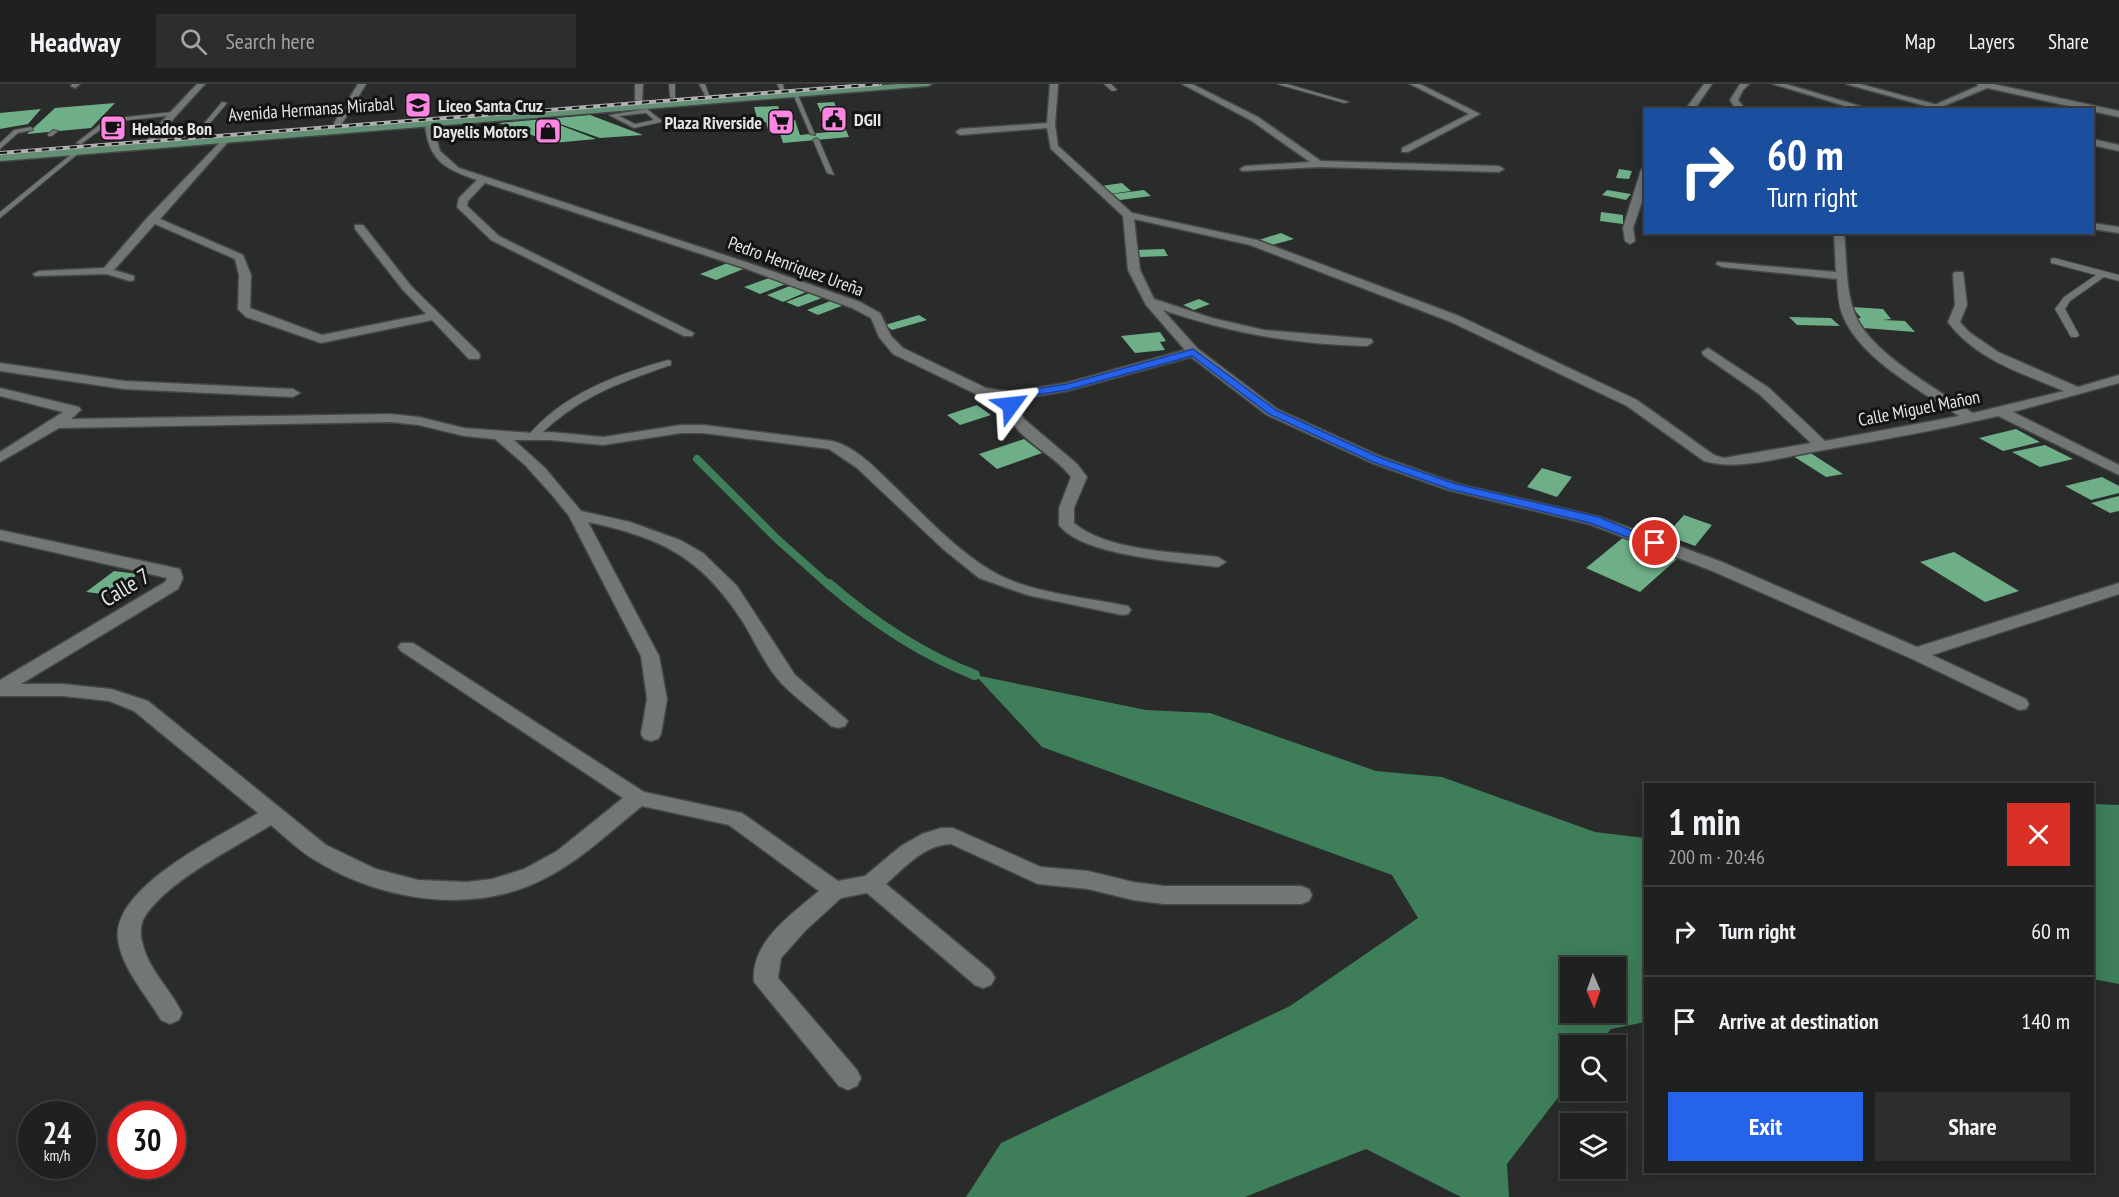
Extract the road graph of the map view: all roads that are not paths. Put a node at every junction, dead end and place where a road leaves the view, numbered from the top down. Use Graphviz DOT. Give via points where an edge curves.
graph roads {
  1 [pos="201,84"];
  2 [pos="362,84"];
  3 [pos="639,84"];
  4 [pos="672,84"];
  5 [pos="702,84"];
  6 [pos="840,84"];
  7 [pos="928,84"];
  8 [pos="1054,84"];
  9 [pos="1107,84"];
  10 [pos="1186,84"];
  11 [pos="1280,84"];
  12 [pos="1414,84"];
  13 [pos="1708,84"];
  14 [pos="1745,84"];
  15 [pos="1777,84"];
  16 [pos="1850,84"];
  17 [pos="1985,84"];
  18 [pos="781,86"];
  19 [pos="1114,90"];
  20 [pos="707,94"];
  21 [pos="795,95"];
  22 [pos="673,97"];
  23 [pos="1346,102"];
  24 [pos="224,103"];
  25 [pos="2119,105"];
  26 [pos="638,106"];
  27 [pos="1936,106"];
  28 [pos="1690,108"];
  29 [pos="1740,108"];
  30 [pos="1862,108"];
  31 [pos="1944,108"];
  32 [pos="2090,108"];
  33 [pos="2094,109"];
  34 [pos="175,111"];
  35 [pos="107,112"];
  36 [pos="2107,112"];
  37 [pos="2119,114"];
  38 [pos="338,123"];
  39 [pos="429,125"];
  40 [pos="1052,125"];
  41 [pos="31,129"];
  42 [pos="960,132"];
  43 [pos="198,134"];
  44 [pos="153,137"];
  45 [pos="224,141"];
  46 [pos="2094,142"];
  47 [pos="79,143"];
  48 [pos="0,148"];
  49 [pos="2119,148"];
  50 [pos="76,153"];
  51 [pos="0,158"];
  52 [pos="1319,164"];
  53 [pos="1430,166"];
  54 [pos="1499,170"];
  55 [pos="831,173"];
  56 [pos="1644,176"];
  57 [pos="482,180"];
  58 [pos="1251,181"];
  59 [pos="1128,215"];
  60 [pos="0,216"];
  61 [pos="152,219"];
  62 [pos="2094,226"];
  63 [pos="359,227"];
  64 [pos="2119,230"];
  65 [pos="1839,234"];
  66 [pos="1630,241"];
  67 [pos="2054,261"];
  68 [pos="1722,264"];
  69 [pos="106,272"];
  70 [pos="39,274"];
  71 [pos="1959,274"];
  72 [pos="2102,274"];
  73 [pos="1843,276"];
  74 [pos="130,278"];
  75 [pos="2119,278"];
  76 [pos="1150,302"];
  77 [pos="433,316"];
  78 [pos="688,333"];
  79 [pos="2074,335"];
  80 [pos="1367,342"];
  81 [pos="1193,352"];
  82 [pos="1708,352"];
  83 [pos="474,356"];
  84 [pos="668,363"];
  85 [pos="0,367"];
  86 [pos="2119,379"];
  87 [pos="2078,392"];
  88 [pos="0,393"];
  89 [pos="292,393"];
  90 [pos="1012,396"];
  91 [pos="2000,411"];
  92 [pos="1972,419"];
  93 [pos="56,424"];
  94 [pos="498,434"];
  95 [pos="531,437"];
  96 [pos="1821,446"];
  97 [pos="0,458"];
  98 [pos="2119,471"];
  99 [pos="576,515"];
  100 [pos="0,536"];
  101 [pos="1218,562"];
  102 [pos="2119,588"];
  103 [pos="1122,610"];
  104 [pos="407,647"];
  105 [pos="1916,654"];
  106 [pos="0,689"];
  107 [pos="2019,704"];
  108 [pos="838,721"];
  109 [pos="651,734"];
  110 [pos="639,798"];
  111 [pos="273,814"];
  112 [pos="872,884"];
  113 [pos="835,890"];
  114 [pos="1300,894"];
  115 [pos="983,978"];
  116 [pos="170,1013"];
  117 [pos="848,1078"];
  1 -- 34 [label="street"];
  2 -- 38 [label="street"];
  3 -- 26 [label="street"];
  4 -- 22 [label="lane"];
  5 -- 20 [label="lane"];
  6 -- 18 [label="main road, Avenida Hermanas Mirabal"];
  7 -- 21 [label="main road, Avenida Hermanas Mirabal"];
  8 -- 40 [label="street"];
  9 -- 19 [label="lane"];
  10 -- 52 [label="street" via="1255,119"];
  11 -- 23 [label="lane"];
  12 -- 53 [label="street" via="1476,114 1405,150 1429,159"];
  13 -- 28 [label="street"];
  14 -- 29 [label="street" via="1734,100"];
  15 -- 30 [label="street"];
  16 -- 27 [label="street"];
  17 -- 27 [label="street"];
  17 -- 32 [label="street"];
  18 -- 20 [label="main road, Avenida Hermanas Mirabal"];
  20 -- 22 [label="main road, Avenida Hermanas Mirabal"];
  21 -- 26 [label="main road, Avenida Hermanas Mirabal"];
  21 -- 55 [label="lane"];
  22 -- 26 [label="main road, Avenida Hermanas Mirabal"];
  24 -- 43 [label="lane"];
  25 -- 36 [label="street"];
  26 -- 26 [label="lane" via="659,121 634,126 612,115"];
  26 -- 38 [label="main road, Avenida Hermanas Mirabal"];
  26 -- 39 [label="main road, Avenida Hermanas Mirabal"];
  27 -- 31 [label="street"];
  33 -- 36 [label="street"];
  34 -- 35 [label="lane"];
  34 -- 44 [label="street"];
  34 -- 47 [label="lane" via="109,120"];
  36 -- 37 [label="street"];
  38 -- 43 [label="main road, Avenida Hermanas Mirabal"];
  39 -- 45 [label="main road, Avenida Hermanas Mirabal"];
  39 -- 57 [label="street, Pedro Henriquez Ureña" via="431,145 448,165"];
  40 -- 42 [label="street"];
  40 -- 59 [label="street" via="1054,147"];
  41 -- 48 [label="lane" via="16,131"];
  43 -- 44 [label="main road, Avenida Hermanas Mirabal"];
  44 -- 47 [label="main road, Avenida Hermanas Mirabal"];
  45 -- 50 [label="main road, Avenida Hermanas Mirabal"];
  45 -- 61 [label="street"];
  46 -- 49 [label="street"];
  47 -- 48 [label="main road, Avenida Hermanas Mirabal"];
  50 -- 51 [label="main road, Avenida Hermanas Mirabal"];
  50 -- 60 [label="lane"];
  52 -- 53 [label="street"];
  52 -- 58 [label="street" via="1242,165"];
  53 -- 54 [label="street"];
  56 -- 66 [label="street" via="1628,228"];
  57 -- 78 [label="street" via="463,200 462,207 495,238"];
  57 -- 90 [label="street, Pedro Henriquez Ureña" via="856,305 876,316 885,337 898,351 983,392"];
  59 -- 76 [label="street" via="1134,270"];
  59 -- 96 [label="street, Calle Miguel Mañon" via="1253,242 1455,319 1632,403 1709,458 1723,462"];
  61 -- 69 [label="street"];
  61 -- 77 [label="street" via="239,257 245,282 244,309 315,339"];
  62 -- 64 [label="street"];
  63 -- 77 [label="street"];
  65 -- 73 [label="street"];
  67 -- 72 [label="lane"];
  68 -- 73 [label="street"];
  69 -- 70 [label="street"];
  69 -- 74 [label="street"];
  71 -- 87 [label="street" via="1961,305 1954,322 1961,333 1999,357"];
  72 -- 75 [label="lane"];
  72 -- 79 [label="lane" via="2067,299 2060,309"];
  73 -- 92 [label="street" via="1849,316 1868,342 1888,362"];
  76 -- 80 [label="street" via="1201,320 1265,334"];
  76 -- 81 [label="street"];
  77 -- 83 [label="street"];
  81 -- 90 [label="street, Pedro Henriquez Ureña" via="1067,387"];
  81 -- 105 [label="street" via="1272,412 1377,460 1453,487 1594,520 1716,566"];
  82 -- 96 [label="street" via="1764,392"];
  84 -- 95 [label="lane" via="586,392 561,408"];
  85 -- 89 [label="street" via="124,386"];
  86 -- 87 [label="street, Calle Miguel Mañon"];
  87 -- 91 [label="street, Calle Miguel Mañon"];
  88 -- 93 [label="street" via="74,410"];
  90 -- 101 [label="street" via="1015,417 1024,428 1073,466 1079,477 1065,515 1073,531 1085,539 1141,552"];
  91 -- 92 [label="street, Calle Miguel Mañon"];
  91 -- 98 [label="street"];
  92 -- 96 [label="street, Calle Miguel Mañon"];
  93 -- 94 [label="street" via="390,418 464,432"];
  93 -- 97 [label="street"];
  94 -- 95 [label="street"];
  94 -- 99 [label="street" via="547,477"];
  95 -- 103 [label="street" via="603,441 703,429 832,445 846,451 986,574 1018,587"];
  99 -- 108 [label="street" via="634,528 674,543 697,557 731,590 788,679"];
  99 -- 109 [label="street" via="650,656 657,699"];
  100 -- 106 [label="street, Calle 7" via="174,573 175,578 172,585"];
  102 -- 105 [label="street"];
  104 -- 110 [label="street"];
  105 -- 107 [label="street"];
  106 -- 111 [label="street" via="101,694 141,706"];
  110 -- 111 [label="street" via="582,843 534,874 488,890 462,892 423,889 377,878 325,856"];
  110 -- 113 [label="street" via="735,819"];
  111 -- 116 [label="street" via="177,874 136,911 129,928 131,947"];
  112 -- 113 [label="street"];
  112 -- 114 [label="street" via="926,839 940,835 953,836 1038,875 1088,880 1133,891 1164,895"];
  112 -- 115 [label="street"];
  113 -- 117 [label="street" via="779,944 765,969 766,982"];
}
